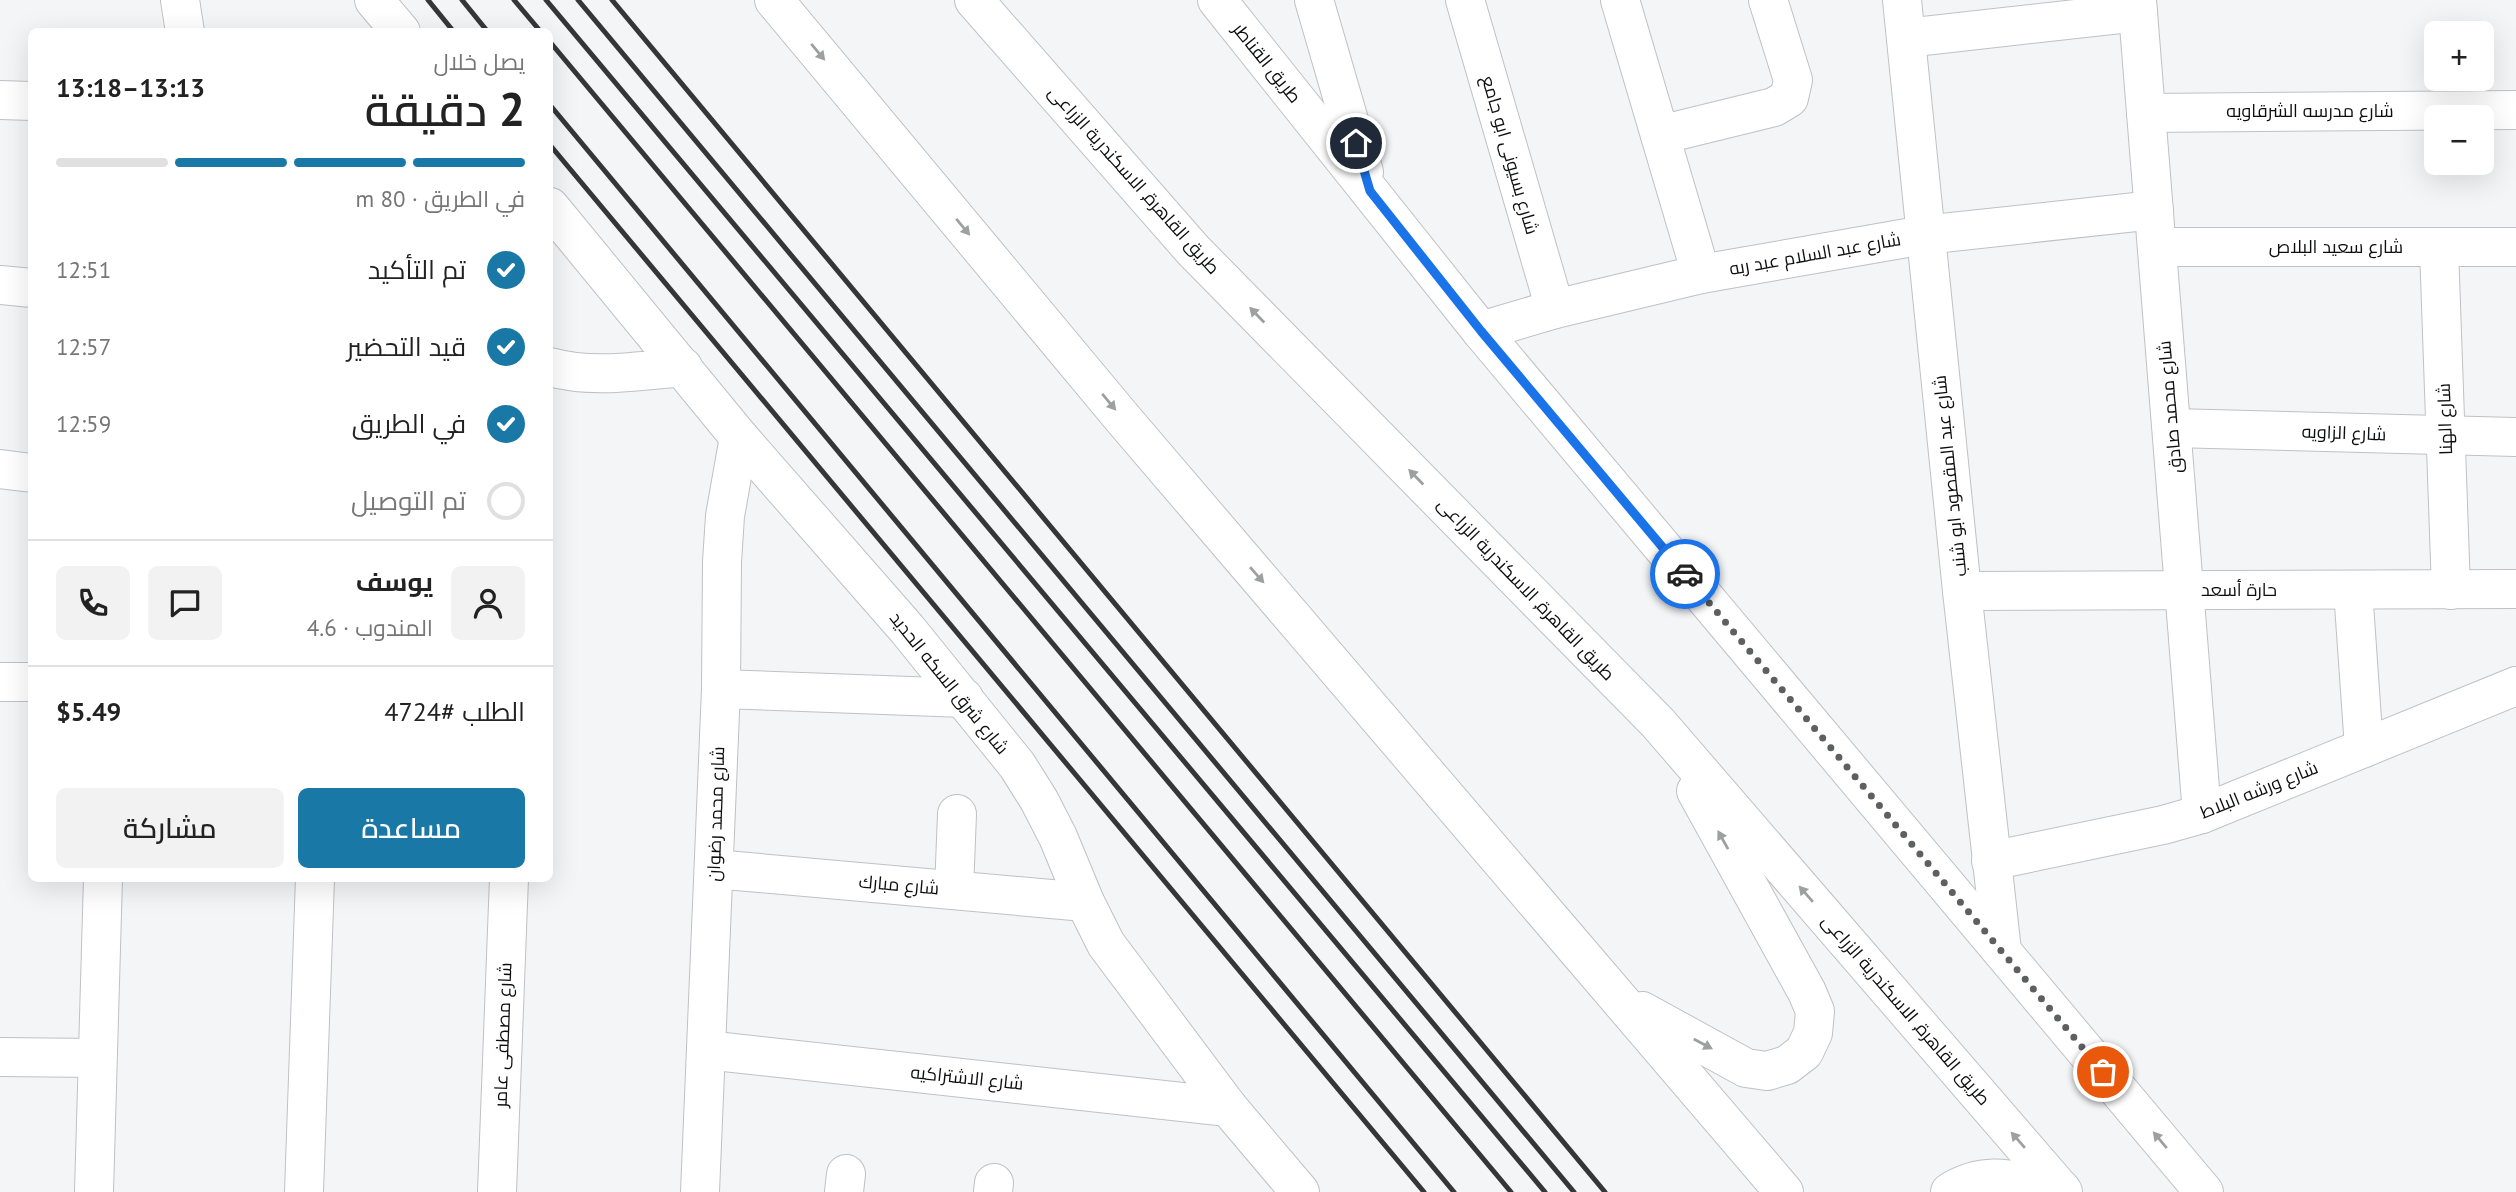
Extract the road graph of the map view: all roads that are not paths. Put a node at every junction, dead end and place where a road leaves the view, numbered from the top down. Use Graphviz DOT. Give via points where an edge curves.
graph roads {
  1 [pos="180,0"];
  2 [pos="374,0"];
  3 [pos="774,0"];
  4 [pos="974,0"];
  5 [pos="1217,0"];
  6 [pos="1314,0"];
  7 [pos="1465,0"];
  8 [pos="1620,0"];
  9 [pos="1768,0"];
  10 [pos="1902,0"];
  11 [pos="2138,6"];
  12 [pos="184,28"];
  13 [pos="398,28"];
  14 [pos="1906,38"];
  15 [pos="0,100"];
  16 [pos="28,101"];
  17 [pos="2516,110"];
  18 [pos="2146,113"];
  19 [pos="1660,135"];
  20 [pos="1370,191"];
  21 [pos="553,211"];
  22 [pos="2155,228"];
  23 [pos="1924,235"];
  24 [pos="2516,247"];
  25 [pos="2439,248"];
  26 [pos="1701,274"];
  27 [pos="0,285"];
  28 [pos="28,288"];
  29 [pos="1555,309"];
  30 [pos="1481,331"];
  31 [pos="553,367"];
  32 [pos="683,368"];
  33 [pos="2172,428"];
  34 [pos="2446,436"];
  35 [pos="739,437"];
  36 [pos="2516,438"];
  37 [pos="0,469"];
  38 [pos="28,472"];
  39 [pos="2516,589"];
  40 [pos="2185,590"];
  41 [pos="2353,590"];
  42 [pos="2451,590"];
  43 [pos="1962,591"];
  44 [pos="0,682"];
  45 [pos="28,682"];
  46 [pos="2516,686"];
  47 [pos="721,689"];
  48 [pos="964,698"];
  49 [pos="1658,723"];
  50 [pos="2364,748"];
  51 [pos="957,814"];
  52 [pos="2202,814"];
  53 [pos="1991,861"];
  54 [pos="714,869"];
  55 [pos="103,882"];
  56 [pos="315,882"];
  57 [pos="509,882"];
  58 [pos="954,890"];
  59 [pos="1085,902"];
  60 [pos="2001,951"];
  61 [pos="1621,1000"];
  62 [pos="706,1050"];
  63 [pos="0,1056"];
  64 [pos="97,1058"];
  65 [pos="1228,1107"];
  66 [pos="2062,1191"];
  67 [pos="94,1192"];
  68 [pos="304,1192"];
  69 [pos="497,1192"];
  70 [pos="701,1192"];
  71 [pos="1300,1192"];
  72 [pos="1784,1192"];
  73 [pos="1950,1192"];
  74 [pos="2204,1192"];
  1 -- 12 [label="main road"];
  2 -- 13 [label="main road"];
  3 -- 61 [label="main road, one-way" via="1124,420"];
  49 -- 4 [label="main road, طريق القاهرة, الاسكندرية الزراعى, one-way" via="1193,250"];
  5 -- 20 [label="main road, طريق القناطر"];
  6 -- 20 [label="main road"];
  7 -- 29 [label="main road, شارع بسيونى ابو جامع"];
  8 -- 19 [label="main road"];
  9 -- 19 [label="main road" via="1793,80 1789,98 1774,107"];
  10 -- 14 [label="main road, شارع عبد المقصود ابو شنب"];
  11 -- 14 [label="main road"];
  11 -- 18 [label="main road, شارع محمد صادق"];
  14 -- 23 [label="main road, شارع عبد المقصود ابو شنب"];
  15 -- 16 [label="main road"];
  17 -- 18 [label="main road, شارع مدرسه الشرقاويه"];
  18 -- 22 [label="main road, شارع محمد صادق"];
  19 -- 26 [label="main road"];
  20 -- 30 [label="main road, طريق القناطر"];
  21 -- 32 [label="main road, شارع شرق السكه الحديد"];
  22 -- 23 [label="main road, شارع عبد السلام عبد ربه"];
  22 -- 25 [label="main road, شارع سعيد البلاص"];
  22 -- 33 [label="main road, شارع محمد صادق"];
  23 -- 26 [label="main road, شارع عبد السلام عبد ربه"];
  23 -- 43 [label="main road, شارع عبد المقصود ابو شنب"];
  24 -- 25 [label="main road, شارع سعيد البلاص"];
  25 -- 34 [label="main road, شارع الهنا"];
  26 -- 29 [label="main road, شارع عبد السلام عبد ربه"];
  27 -- 28 [label="main road"];
  29 -- 30 [label="main road, شارع عبد السلام عبد ربه"];
  30 -- 60 [label="main road, طريق القناطر"];
  31 -- 32 [label="main road" via="616,374"];
  32 -- 35 [label="main road, شارع شرق السكه الحديد"];
  33 -- 34 [label="main road, شارع الزاويه"];
  33 -- 40 [label="main road, شارع محمد صادق"];
  34 -- 36 [label="main road, شارع الزاويه"];
  34 -- 42 [label="main road, شارع الهنا"];
  35 -- 47 [label="main road, شارع محمد رضوان" via="725,516"];
  35 -- 48 [label="main road, شارع شرق السكه الحديد"];
  37 -- 38 [label="main road"];
  39 -- 42 [label="main road, حارة أسعد"];
  40 -- 41 [label="main road, حارة أسعد"];
  40 -- 43 [label="main road, حارة أسعد"];
  40 -- 52 [label="main road, شارع محمد صادق"];
  41 -- 42 [label="main road, حارة أسعد"];
  41 -- 50 [label="main road"];
  43 -- 53 [label="main road, شارع عبد المقصود ابو شنب"];
  44 -- 45 [label="main road"];
  46 -- 50 [label="main road, شارع ورشه البلاط"];
  47 -- 48 [label="main road"];
  47 -- 54 [label="main road, شارع محمد رضوان"];
  48 -- 59 [label="main road, شارع شرق السكه الحديد" via="1039,800"];
  61 -- 49 [label="main road, one-way" via="1746,1068 1767,1071 1787,1065 1804,1052 1814,1032 1815,1011 1807,992"];
  66 -- 49 [label="main road, طريق القاهرة, الاسكندرية الزراعى, one-way"];
  50 -- 52 [label="main road, شارع ورشه البلاط"];
  51 -- 58 [label="main road"];
  52 -- 53 [label="main road, شارع ورشه البلاط"];
  53 -- 60 [label="main road, شارع عبد المقصود ابو شنب"];
  54 -- 58 [label="main road, شارع مبارك"];
  54 -- 62 [label="main road, شارع محمد رضوان"];
  55 -- 64 [label="main road"];
  56 -- 68 [label="main road"];
  57 -- 69 [label="main road, شارع مصطفى عامر"];
  58 -- 59 [label="main road, شارع مبارك"];
  59 -- 65 [label="main road, شارع شرق السكه الحديد" via="1106,944"];
  74 -- 60 [label="main road, طريق القناطر, one-way"];
  61 -- 72 [label="main road"];
  62 -- 65 [label="main road, شارع الاشتراكيه"];
  62 -- 70 [label="main road, شارع محمد رضوان"];
  63 -- 64 [label="main road"];
  64 -- 67 [label="main road"];
  65 -- 71 [label="main road, شارع شرق السكه الحديد"];
  66 -- 73 [label="main road" via="1987,1177"];
}
